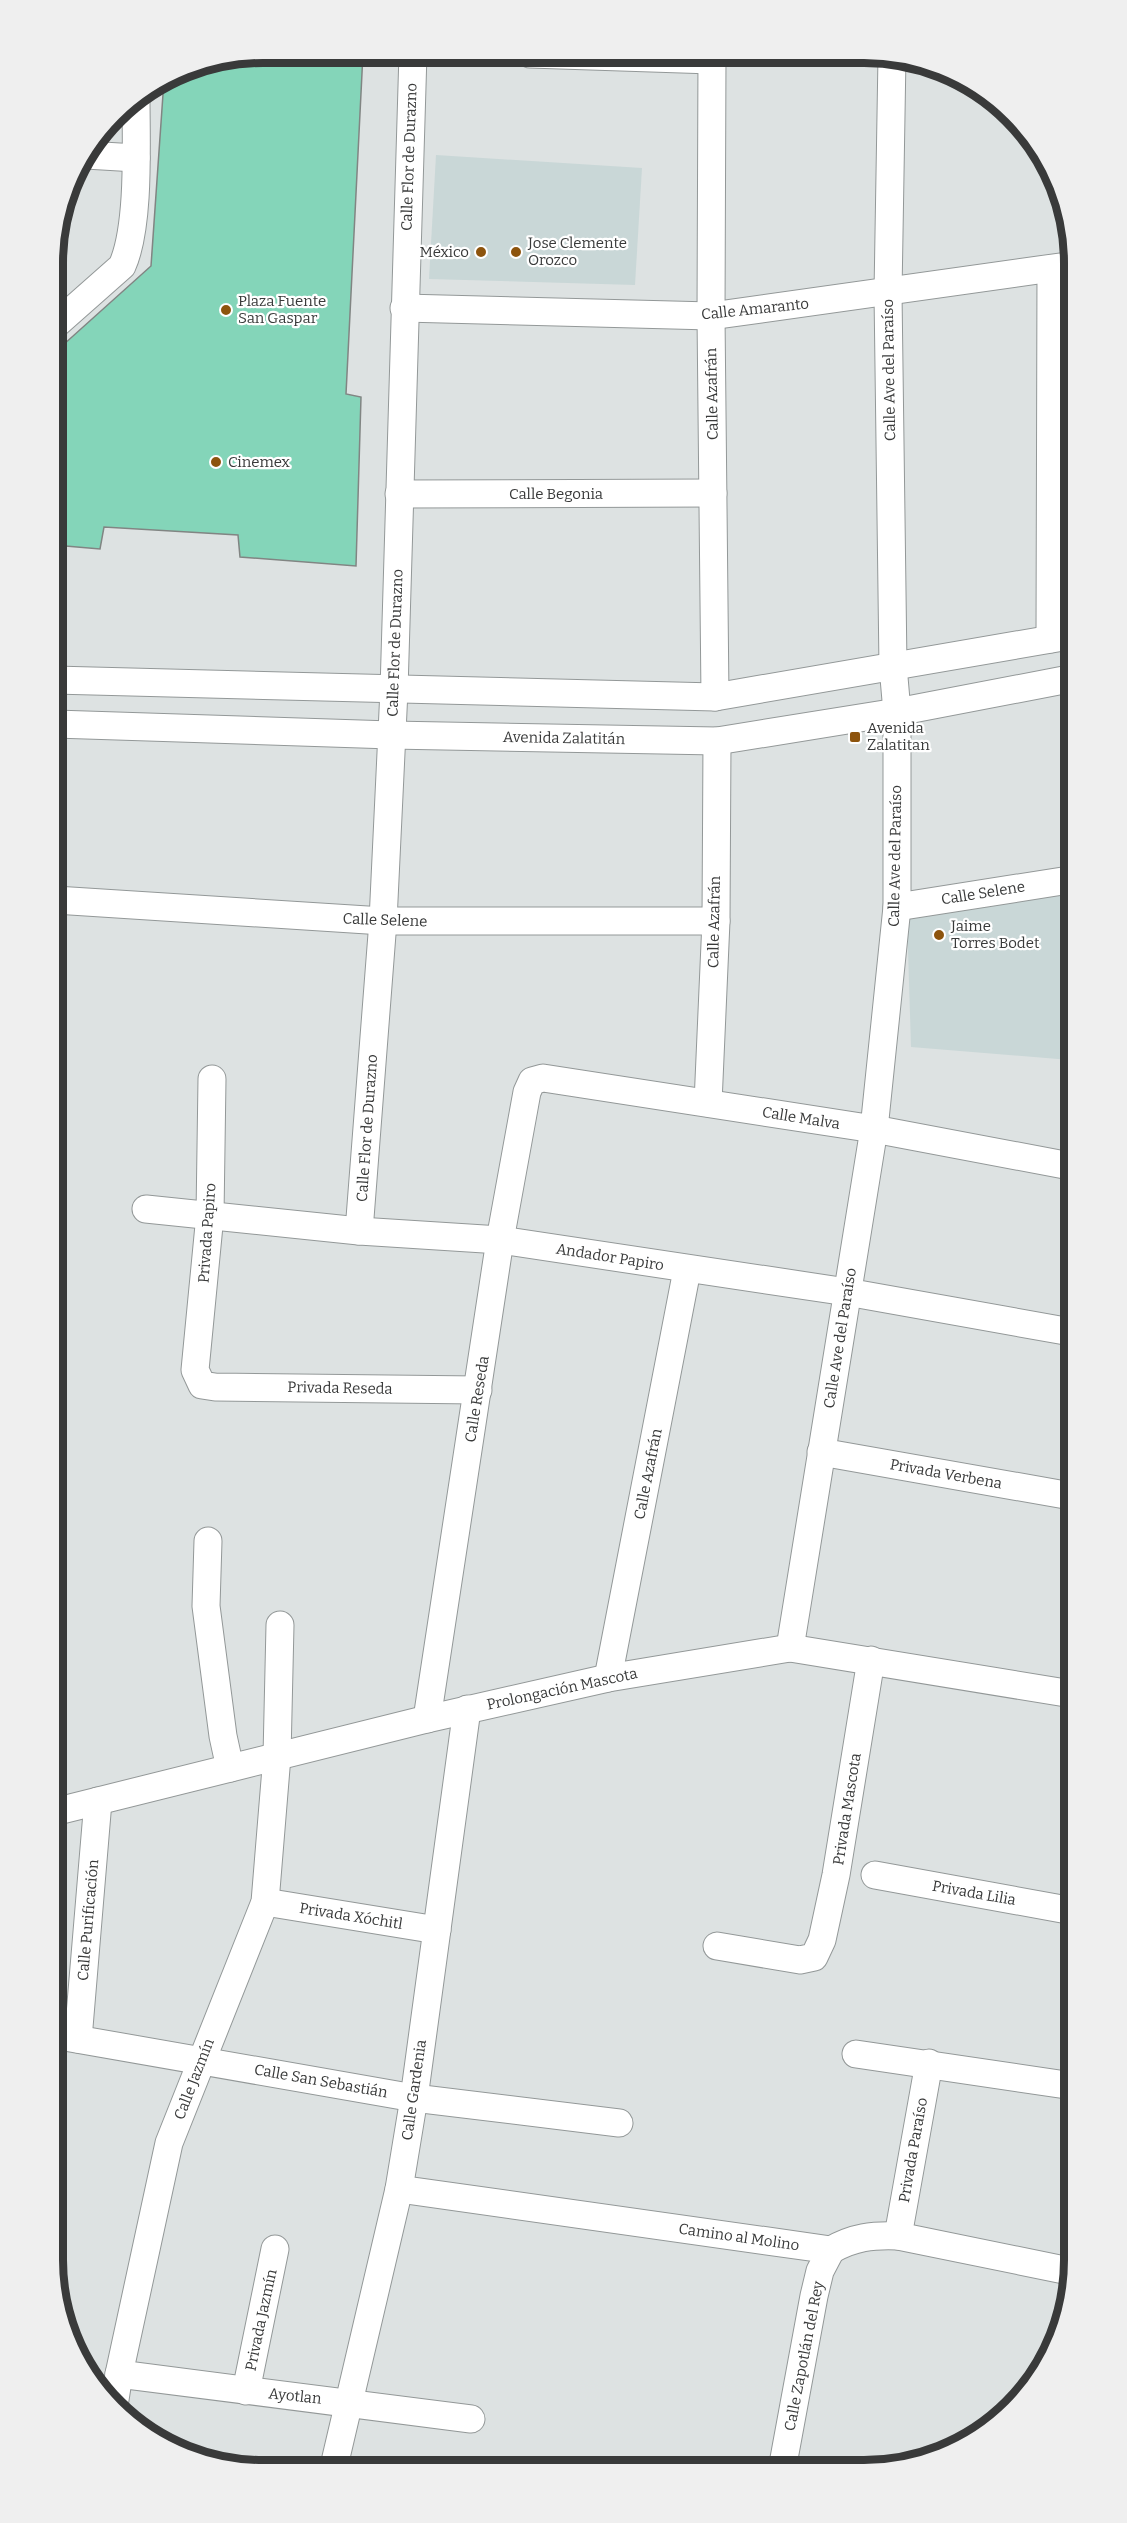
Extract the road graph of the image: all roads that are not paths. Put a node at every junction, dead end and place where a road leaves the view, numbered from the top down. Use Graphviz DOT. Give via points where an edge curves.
graph roads {
  1 [pos="413,63"];
  2 [pos="712,63"];
  3 [pos="897,66"];
  4 [pos="136,109"];
  5 [pos="95,155"];
  6 [pos="136,158"];
  7 [pos="1059,267"];
  8 [pos="888,293"];
  9 [pos="404,308"];
  10 [pos="63,316"];
  11 [pos="711,316"];
  12 [pos="1059,449"];
  13 [pos="399,494"];
  14 [pos="713,494"];
  15 [pos="1059,637"];
  16 [pos="893,666"];
  17 [pos="63,680"];
  18 [pos="1064,680"];
  19 [pos="394,690"];
  20 [pos="715,697"];
  21 [pos="897,712"];
  22 [pos="63,724"];
  23 [pos="391,735"];
  24 [pos="717,741"];
  25 [pos="1064,881"];
  26 [pos="63,901"];
  27 [pos="897,907"];
  28 [pos="383,921"];
  29 [pos="716,921"];
  30 [pos="212,1079"];
  31 [pos="532,1081"];
  32 [pos="708,1103"];
  33 [pos="874,1129"];
  34 [pos="1064,1165"];
  35 [pos="146,1209"];
  36 [pos="210,1215"];
  37 [pos="359,1231"];
  38 [pos="500,1240"];
  39 [pos="687,1270"];
  40 [pos="847,1292"];
  41 [pos="1064,1331"];
  42 [pos="202,1385"];
  43 [pos="478,1390"];
  44 [pos="821,1452"];
  45 [pos="1064,1495"];
  46 [pos="208,1541"];
  47 [pos="280,1625"];
  48 [pos="790,1648"];
  49 [pos="871,1659"];
  50 [pos="608,1678"];
  51 [pos="1064,1693"];
  52 [pos="467,1709"];
  53 [pos="428,1719"];
  54 [pos="277,1756"];
  55 [pos="231,1768"];
  56 [pos="98,1801"];
  57 [pos="63,1810"];
  58 [pos="874,1875"];
  59 [pos="265,1902"];
  60 [pos="1064,1909"];
  61 [pos="436,1930"];
  62 [pos="717,1946"];
  63 [pos="69,2038"];
  64 [pos="856,2054"];
  65 [pos="202,2060"];
  66 [pos="929,2063"];
  67 [pos="1064,2085"];
  68 [pos="414,2098"];
  69 [pos="619,2123"];
  70 [pos="399,2189"];
  71 [pos="898,2236"];
  72 [pos="276,2248"];
  73 [pos="831,2250"];
  74 [pos="1064,2270"];
  75 [pos="119,2374"];
  76 [pos="246,2391"];
  77 [pos="116,2394"];
  78 [pos="351,2402"];
  79 [pos="471,2419"];
  80 [pos="336,2460"];
  81 [pos="784,2460"];
  1 -- 9 [label="street, Calle Flor de Durazno"];
  2 -- 11 [label="street, Calle Azafrán"];
  3 -- 8 [label="street, Calle Ave del Paraíso"];
  4 -- 6 [label="street"];
  5 -- 6 [label="street"];
  6 -- 10 [label="street" via="128,254 122,266"];
  7 -- 8 [label="street, Calle Amaranto"];
  7 -- 12 [label="street"];
  8 -- 11 [label="street, Calle Amaranto"];
  8 -- 16 [label="street, Calle Ave del Paraíso"];
  9 -- 11 [label="street, Calle Amaranto"];
  9 -- 13 [label="street, Calle Flor de Durazno"];
  11 -- 14 [label="street, Calle Azafrán"];
  12 -- 15 [label="street"];
  13 -- 14 [label="street, Calle Begonia"];
  13 -- 19 [label="street, Calle Flor de Durazno"];
  14 -- 20 [label="street, Calle Azafrán"];
  15 -- 16 [label="street"];
  16 -- 20 [label="street"];
  16 -- 21 [label="street, Calle Ave del Paraíso"];
  17 -- 19 [label="street"];
  18 -- 21 [label="street, Avenida Zalatitán"];
  19 -- 20 [label="street"];
  19 -- 23 [label="street, Calle Flor de Durazno"];
  21 -- 24 [label="street, Avenida Zalatitán"];
  21 -- 27 [label="street, Calle Ave del Paraíso"];
  22 -- 23 [label="street, Avenida Zalatitán"];
  23 -- 24 [label="street, Avenida Zalatitán"];
  23 -- 28 [label="street, Calle Flor de Durazno"];
  24 -- 29 [label="street, Calle Azafrán"];
  25 -- 27 [label="street, Calle Selene"];
  26 -- 28 [label="street, Calle Selene"];
  27 -- 33 [label="street, Calle Ave del Paraíso"];
  28 -- 29 [label="street, Calle Selene"];
  28 -- 37 [label="street, Calle Flor de Durazno"];
  29 -- 32 [label="street, Calle Azafrán"];
  30 -- 36 [label="street, Privada Papiro"];
  31 -- 32 [label="street, Calle Malva" via="543,1078"];
  31 -- 38 [label="street, Calle Reseda"];
  32 -- 33 [label="street, Calle Malva"];
  33 -- 34 [label="street, Calle Malva"];
  33 -- 40 [label="street, Calle Ave del Paraíso"];
  35 -- 36 [label="street, Andador Papiro"];
  36 -- 37 [label="street, Andador Papiro"];
  36 -- 42 [label="street, Privada Papiro" via="195,1370"];
  37 -- 38 [label="street, Andador Papiro"];
  38 -- 39 [label="street, Andador Papiro"];
  38 -- 43 [label="street, Calle Reseda"];
  39 -- 40 [label="street, Andador Papiro"];
  39 -- 50 [label="street, Calle Azafrán"];
  40 -- 41 [label="street, Andador Papiro"];
  40 -- 44 [label="street, Calle Ave del Paraíso"];
  42 -- 43 [label="street, Privada Reseda"];
  43 -- 53 [label="street, Calle Reseda"];
  44 -- 45 [label="street, Privada Verbena"];
  44 -- 48 [label="street, Calle Ave del Paraíso"];
  46 -- 55 [label="street" via="206,1606 223,1736"];
  47 -- 54 [label="street, Calle Jazmín"];
  48 -- 49 [label="street, Prolongación Mascota"];
  48 -- 50 [label="street, Prolongación Mascota"];
  49 -- 51 [label="street, Prolongación Mascota"];
  49 -- 62 [label="street, Privada Mascota" via="836,1875 822,1940 814,1957 800,1960"];
  50 -- 52 [label="street, Prolongación Mascota"];
  52 -- 53 [label="street, Prolongación Mascota"];
  52 -- 61 [label="street, Calle Gardenia"];
  53 -- 54 [label="street, Prolongación Mascota"];
  54 -- 55 [label="street, Prolongación Mascota"];
  54 -- 59 [label="street, Calle Jazmín"];
  55 -- 56 [label="street, Prolongación Mascota"];
  56 -- 57 [label="street, Prolongación Mascota"];
  56 -- 63 [label="street, Calle Purificación"];
  58 -- 60 [label="street, Privada Lilia"];
  59 -- 61 [label="street, Privada Xóchitl"];
  59 -- 65 [label="street, Calle Jazmín"];
  61 -- 68 [label="street, Calle Gardenia"];
  63 -- 65 [label="street, Calle San Sebastián"];
  64 -- 66 [label="street"];
  65 -- 68 [label="street, Calle San Sebastián"];
  65 -- 75 [label="street, Calle Jazmín" via="169,2143"];
  66 -- 67 [label="street"];
  66 -- 71 [label="street, Privada Paraíso"];
  68 -- 69 [label="street, Calle San Sebastián"];
  68 -- 70 [label="street, Calle Gardenia"];
  70 -- 73 [label="street, Camino al Molino"];
  70 -- 78 [label="street, Calle Gardenia"];
  71 -- 73 [label="street" via="851,2239"];
  71 -- 74 [label="street"];
  72 -- 76 [label="street, Privada Jazmín"];
  73 -- 81 [label="street, Calle Zapotlán del Rey" via="820,2271 814,2296"];
  75 -- 76 [label="street, Ayotlan"];
  75 -- 77 [label="street, Calle Jazmín"];
  76 -- 78 [label="street, Ayotlan"];
  78 -- 79 [label="street, Ayotlan"];
  78 -- 80 [label="street, Calle Gardenia"];
}
